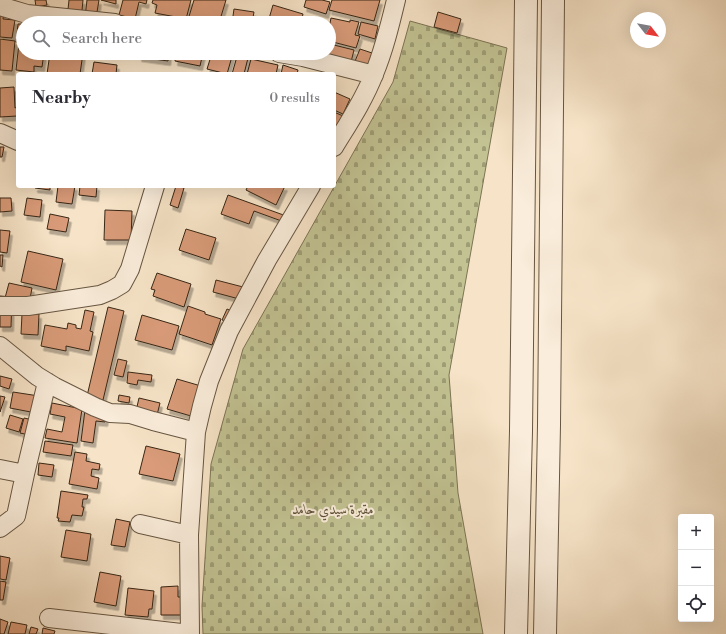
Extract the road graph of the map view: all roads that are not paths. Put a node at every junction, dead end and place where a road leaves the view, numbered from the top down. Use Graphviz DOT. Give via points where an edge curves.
graph roads {
  1 [pos="396,0"];
  2 [pos="526,0"];
  3 [pos="553,0"];
  4 [pos="0,6"];
  5 [pos="47,16"];
  6 [pos="315,60"];
  7 [pos="374,75"];
  8 [pos="0,133"];
  9 [pos="16,140"];
  10 [pos="336,144"];
  11 [pos="154,188"];
  12 [pos="310,188"];
  13 [pos="0,306"];
  14 [pos="0,346"];
  15 [pos="47,382"];
  16 [pos="196,432"];
  17 [pos="0,469"];
  18 [pos="25,474"];
  19 [pos="140,524"];
  20 [pos="0,528"];
  21 [pos="189,535"];
  22 [pos="49,618"];
  23 [pos="190,634"];
  24 [pos="516,634"];
  25 [pos="545,634"];
  1 -- 7 [label="street"];
  2 -- 24 [label="street"];
  3 -- 25 [label="street" via="550,409"];
  4 -- 5 [label="street" via="27,14"];
  6 -- 7 [label="street"];
  7 -- 10 [label="street"];
  8 -- 9 [label="street"];
  11 -- 13 [label="street" via="130,269 122,284 100,295 28,306"];
  12 -- 16 [label="street" via="229,331 209,380"];
  14 -- 15 [label="street"];
  15 -- 16 [label="street" via="110,413 130,414"];
  15 -- 18 [label="street"];
  16 -- 21 [label="street"];
  17 -- 18 [label="street"];
  18 -- 20 [label="street" via="16,516"];
  19 -- 21 [label="street"];
  21 -- 23 [label="street"];
  22 -- 23 [label="street"];
}
